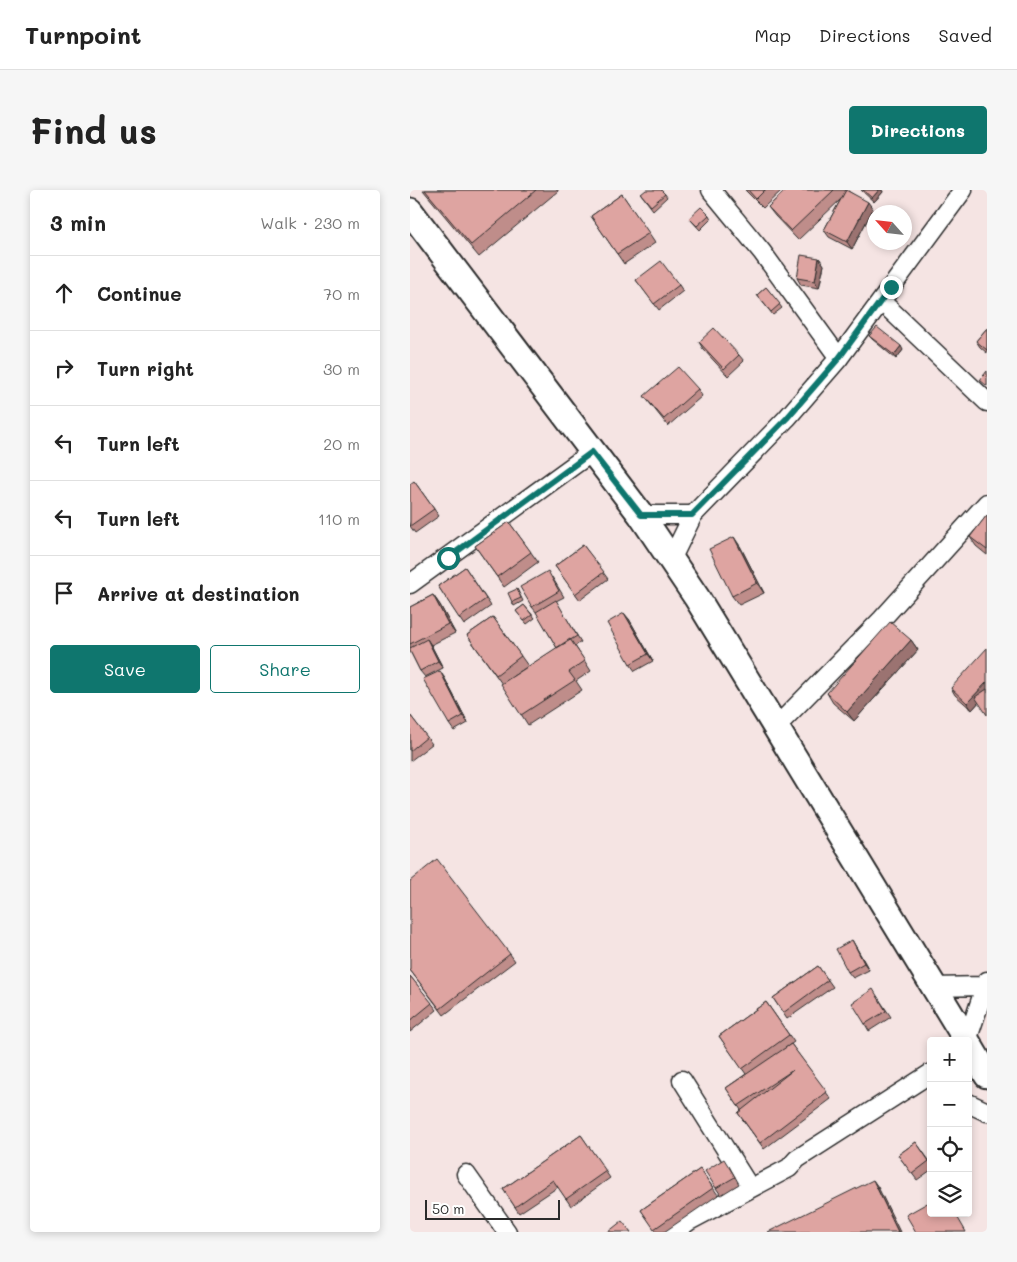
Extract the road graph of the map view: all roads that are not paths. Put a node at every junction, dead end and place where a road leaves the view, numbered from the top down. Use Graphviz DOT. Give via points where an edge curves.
graph roads {
  1 [pos="711,190"];
  2 [pos="963,190"];
  3 [pos="410,211"];
  4 [pos="881,301"];
  5 [pos="839,358"];
  6 [pos="987,402"];
  7 [pos="592,452"];
  8 [pos="987,503"];
  9 [pos="641,515"];
  10 [pos="692,515"];
  11 [pos="671,560"];
  12 [pos="410,584"];
  13 [pos="775,728"];
  14 [pos="986,984"];
  15 [pos="933,987"];
  16 [pos="965,1037"];
  17 [pos="969,1037"];
  18 [pos="972,1048"];
  19 [pos="987,1075"];
  20 [pos="927,1078"];
  21 [pos="682,1080"];
  22 [pos="972,1105"];
  23 [pos="987,1112"];
  24 [pos="466,1174"];
  25 [pos="750,1188"];
  26 [pos="507,1232"];
  27 [pos="674,1232"];
  1 -- 5 [label="street" via="762,252"];
  2 -- 4 [label="street"];
  3 -- 7 [label="main road"];
  4 -- 5 [label="street"];
  4 -- 6 [label="street"];
  5 -- 10 [label="street" via="787,418"];
  7 -- 9 [label="main road"];
  7 -- 12 [label="street"];
  8 -- 13 [label="street"];
  9 -- 10 [label="street"];
  9 -- 11 [label="main road"];
  10 -- 11 [label="street"];
  11 -- 13 [label="main road"];
  13 -- 15 [label="main road"];
  14 -- 15 [label="street"];
  14 -- 17 [label="street"];
  15 -- 16 [label="main road"];
  18 -- 19 [label="main road"];
  20 -- 25 [label="street" via="859,1118 797,1159 789,1168"];
  21 -- 25 [label="street"];
  22 -- 23 [label="street"];
  24 -- 26 [label="street"];
  25 -- 27 [label="street" via="689,1220"];
}
